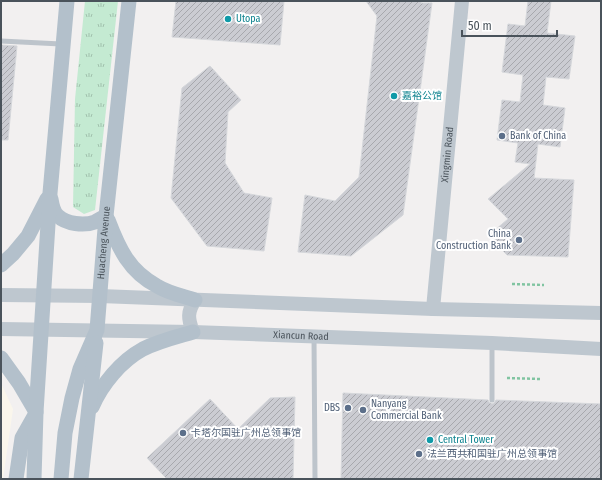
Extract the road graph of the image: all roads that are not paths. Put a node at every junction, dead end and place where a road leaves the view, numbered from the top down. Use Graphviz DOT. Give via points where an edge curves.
graph roads {
  1 [pos="67,1"];
  2 [pos="129,1"];
  3 [pos="462,1"];
  4 [pos="1,41"];
  5 [pos="62,44"];
  6 [pos="50,193"];
  7 [pos="106,216"];
  8 [pos="1,265"];
  9 [pos="1,295"];
  10 [pos="43,295"];
  11 [pos="100,296"];
  12 [pos="195,300"];
  13 [pos="433,309"];
  14 [pos="601,313"];
  15 [pos="1,329"];
  16 [pos="41,330"];
  17 [pos="97,330"];
  18 [pos="193,332"];
  19 [pos="314,336"];
  20 [pos="492,343"];
  21 [pos="601,349"];
  22 [pos="1,358"];
  23 [pos="492,400"];
  24 [pos="36,412"];
  25 [pos="88,419"];
  26 [pos="16,479"];
  27 [pos="34,479"];
  28 [pos="61,479"];
  29 [pos="81,479"];
  30 [pos="315,479"];
  1 -- 5 [label="main road"];
  2 -- 7 [label="main road, Huacheng Avenue"];
  3 -- 13 [label="main road, Xingmin Road"];
  4 -- 5 [label="lane"];
  5 -- 6 [label="main road"];
  6 -- 7 [label="main road" via="52,208 57,216 66,221 87,224"];
  6 -- 8 [label="main road" via="28,236"];
  6 -- 10 [label="main road"];
  7 -- 11 [label="main road, Huacheng Avenue"];
  7 -- 12 [label="main road" via="117,245 141,276 158,287"];
  9 -- 10 [label="main road"];
  10 -- 11 [label="main road"];
  10 -- 16 [label="main road"];
  11 -- 12 [label="main road"];
  11 -- 17 [label="main road, Huacheng Avenue"];
  12 -- 13 [label="main road"];
  12 -- 18 [label="main road" via="188,314"];
  13 -- 14 [label="main road"];
  15 -- 16 [label="main road, Xiancun Road"];
  16 -- 17 [label="main road, Xiancun Road"];
  16 -- 24 [label="main road"];
  17 -- 18 [label="main road, Xiancun Road"];
  17 -- 25 [label="main road"];
  17 -- 28 [label="main road, Huacheng Avenue" via="80,369 72,398 65,433"];
  18 -- 19 [label="main road, Xiancun Road"];
  18 -- 25 [label="main road" via="142,350 122,365 106,381 97,395"];
  19 -- 20 [label="main road, Xiancun Road"];
  19 -- 30 [label="lane"];
  20 -- 21 [label="main road, Xiancun Road"];
  20 -- 23 [label="lane"];
  22 -- 24 [label="main road"];
  24 -- 26 [label="main road" via="22,438"];
  24 -- 27 [label="main road"];
  25 -- 29 [label="main road"];
}
